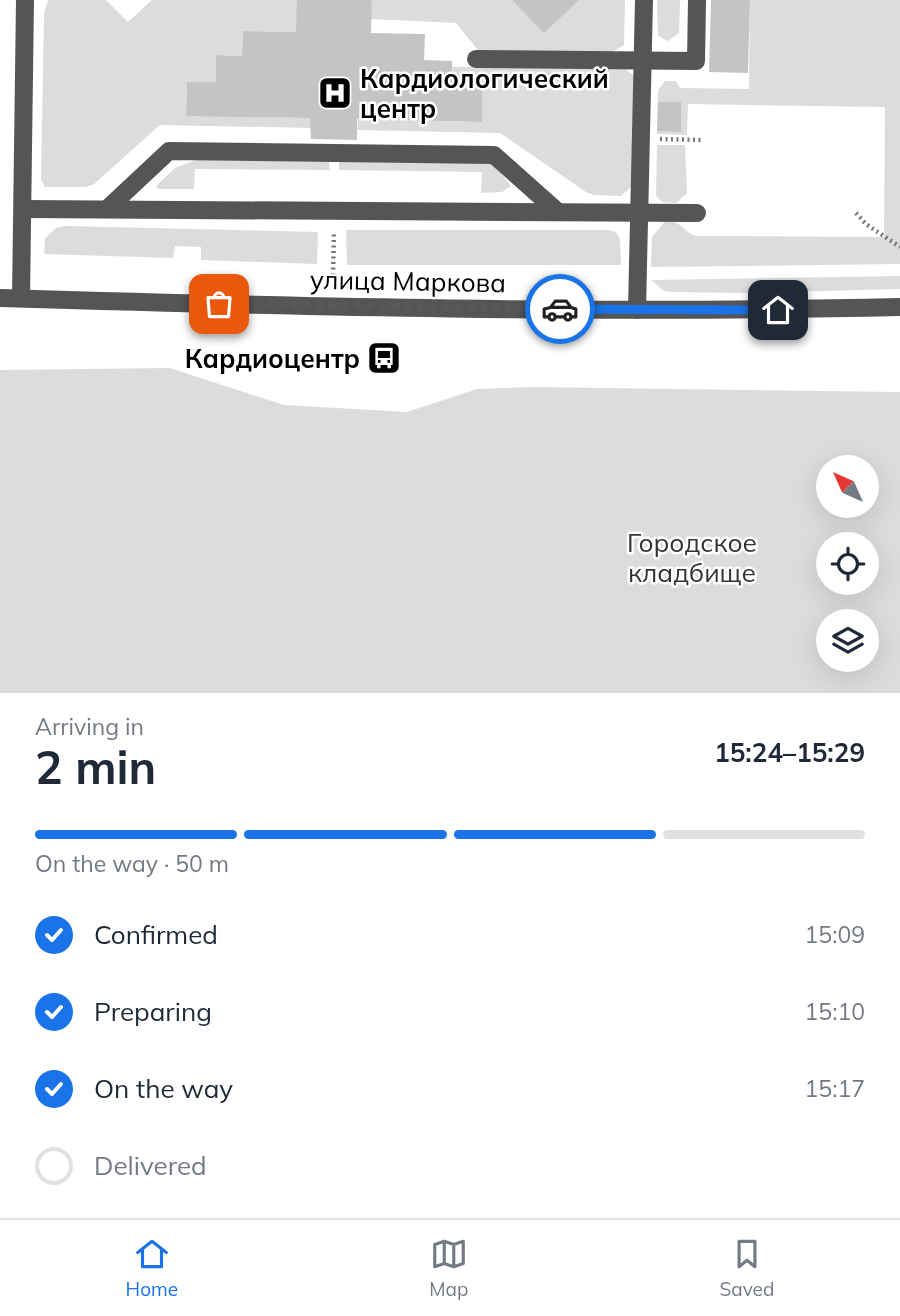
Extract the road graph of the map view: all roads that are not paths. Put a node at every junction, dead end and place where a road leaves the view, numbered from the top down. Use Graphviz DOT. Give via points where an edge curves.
graph roads {
  1 [pos="25,0"];
  2 [pos="644,0"];
  3 [pos="697,0"];
  4 [pos="476,59"];
  5 [pos="643,60"];
  6 [pos="23,209"];
  7 [pos="107,209"];
  8 [pos="558,212"];
  9 [pos="641,212"];
  10 [pos="697,213"];
  11 [pos="0,298"];
  12 [pos="21,298"];
  13 [pos="900,307"];
  14 [pos="637,310"];
  1 -- 6 [label="street"];
  2 -- 5 [label="street"];
  3 -- 5 [label="street" via="696,61"];
  4 -- 5 [label="street"];
  5 -- 9 [label="street"];
  6 -- 7 [label="street"];
  6 -- 12 [label="street"];
  7 -- 8 [label="street"];
  7 -- 8 [label="street" via="169,151 494,155"];
  8 -- 9 [label="street"];
  9 -- 10 [label="street"];
  9 -- 14 [label="street"];
  11 -- 12 [label="street, улица Маркова"];
  12 -- 14 [label="street, улица Маркова"];
  13 -- 14 [label="street, улица Маркова"];
}
